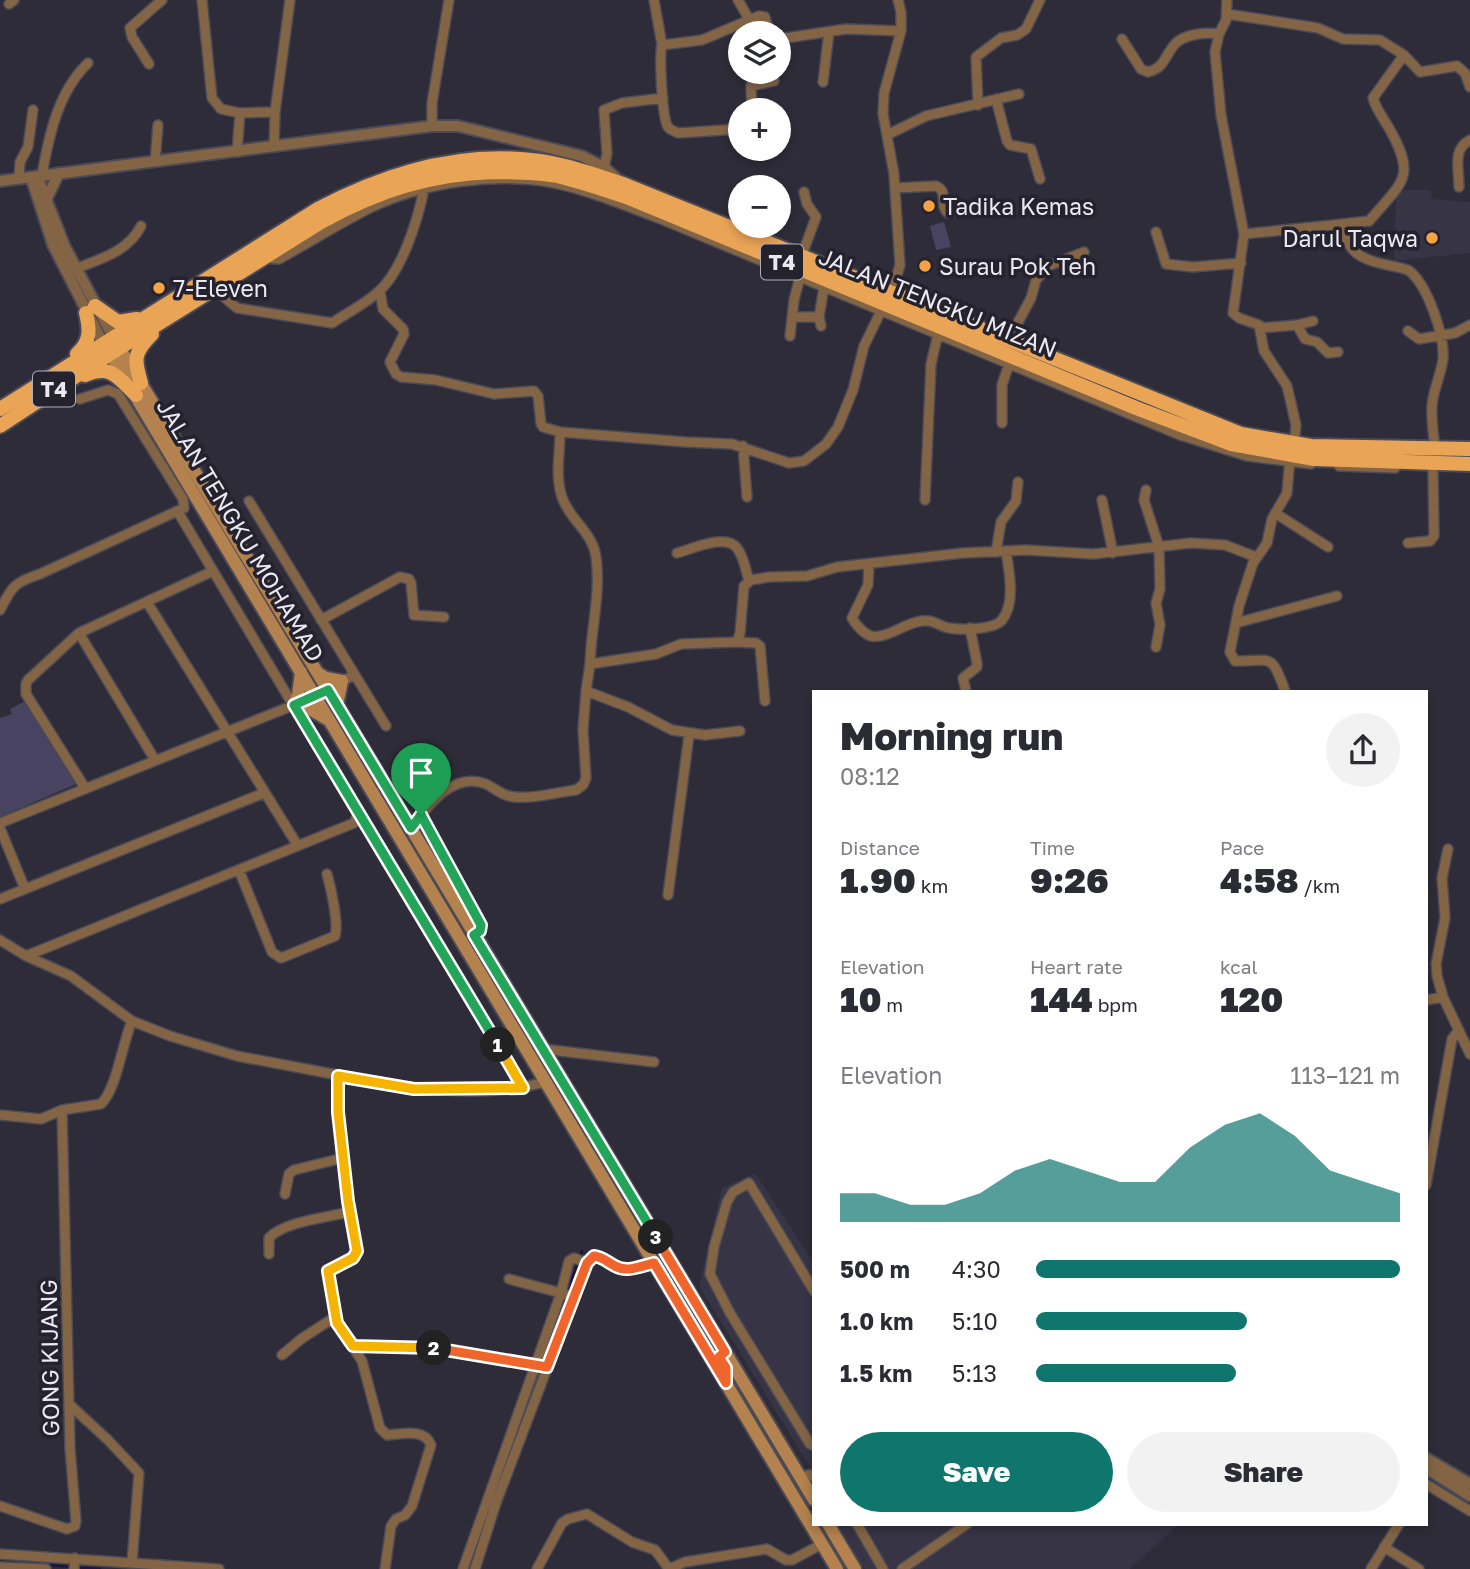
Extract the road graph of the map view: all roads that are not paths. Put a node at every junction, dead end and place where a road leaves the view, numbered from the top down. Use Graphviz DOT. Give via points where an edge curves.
graph roads {
  1 [pos="162,0"];
  2 [pos="202,0"];
  3 [pos="290,0"];
  4 [pos="449,0"];
  5 [pos="654,0"];
  6 [pos="738,0"];
  7 [pos="898,0"];
  8 [pos="1040,0"];
  9 [pos="1227,0"];
  10 [pos="1227,14"];
  11 [pos="749,19"];
  12 [pos="766,21"];
  13 [pos="901,31"];
  14 [pos="829,32"];
  15 [pos="1219,34"];
  16 [pos="791,37"];
  17 [pos="1122,39"];
  18 [pos="662,45"];
  19 [pos="1404,55"];
  20 [pos="88,63"];
  21 [pos="149,64"];
  22 [pos="823,82"];
  23 [pos="760,84"];
  24 [pos="1470,87"];
  25 [pos="1019,94"];
  26 [pos="663,98"];
  27 [pos="752,98"];
  28 [pos="996,99"];
  29 [pos="978,105"];
  30 [pos="33,110"];
  31 [pos="275,112"];
  32 [pos="240,113"];
  33 [pos="158,125"];
  34 [pos="432,126"];
  35 [pos="728,130"];
  36 [pos="887,135"];
  37 [pos="1470,140"];
  38 [pos="274,147"];
  39 [pos="237,152"];
  40 [pos="155,162"];
  41 [pos="603,172"];
  42 [pos="59,173"];
  43 [pos="37,176"];
  44 [pos="16,179"];
  45 [pos="1040,179"];
  46 [pos="0,181"];
  47 [pos="1459,187"];
  48 [pos="895,188"];
  49 [pos="424,189"];
  50 [pos="804,192"];
  51 [pos="41,199"];
  52 [pos="991,202"];
  53 [pos="1333,225"];
  54 [pos="141,226"];
  55 [pos="1156,232"];
  56 [pos="1244,234"];
  57 [pos="1084,252"];
  58 [pos="802,255"];
  59 [pos="264,258"];
  60 [pos="1241,263"];
  61 [pos="75,269"];
  62 [pos="800,278"];
  63 [pos="824,287"];
  64 [pos="218,288"];
  65 [pos="380,291"];
  66 [pos="891,294"];
  67 [pos="90,309"];
  68 [pos="881,311"];
  69 [pos="161,316"];
  70 [pos="793,317"];
  71 [pos="1313,321"];
  72 [pos="1297,325"];
  73 [pos="1470,325"];
  74 [pos="1260,328"];
  75 [pos="1409,331"];
  76 [pos="938,334"];
  77 [pos="1441,334"];
  78 [pos="790,336"];
  79 [pos="1008,341"];
  80 [pos="111,345"];
  81 [pos="1338,352"];
  82 [pos="1009,364"];
  83 [pos="58,379"];
  84 [pos="138,389"];
  85 [pos="80,399"];
  86 [pos="0,409"];
  87 [pos="1002,423"];
  88 [pos="0,426"];
  89 [pos="560,432"];
  90 [pos="743,446"];
  91 [pos="1470,449"];
  92 [pos="1435,450"];
  93 [pos="1291,454"];
  94 [pos="1470,464"];
  95 [pos="1470,469"];
  96 [pos="1433,470"];
  97 [pos="1018,482"];
  98 [pos="1146,490"];
  99 [pos="747,498"];
  100 [pos="925,500"];
  101 [pos="1102,500"];
  102 [pos="249,501"];
  103 [pos="178,512"];
  104 [pos="1275,513"];
  105 [pos="1408,543"];
  106 [pos="1159,547"];
  107 [pos="1328,547"];
  108 [pos="1001,551"];
  109 [pos="677,553"];
  110 [pos="1113,553"];
  111 [pos="1256,557"];
  112 [pos="869,564"];
  113 [pos="213,571"];
  114 [pos="748,581"];
  115 [pos="1337,596"];
  116 [pos="146,602"];
  117 [pos="0,610"];
  118 [pos="444,617"];
  119 [pos="321,620"];
  120 [pos="1236,622"];
  121 [pos="970,628"];
  122 [pos="79,633"];
  123 [pos="737,642"];
  124 [pos="1156,647"];
  125 [pos="590,664"];
  126 [pos="301,672"];
  127 [pos="317,673"];
  128 [pos="348,678"];
  129 [pos="328,690"];
  130 [pos="966,690"];
  131 [pos="1285,690"];
  132 [pos="586,691"];
  133 [pos="315,696"];
  134 [pos="765,701"];
  135 [pos="294,705"];
  136 [pos="337,705"];
  137 [pos="331,721"];
  138 [pos="386,726"];
  139 [pos="740,731"];
  140 [pos="227,732"];
  141 [pos="689,735"];
  142 [pos="155,760"];
  143 [pos="85,788"];
  144 [pos="264,793"];
  145 [pos="358,814"];
  146 [pos="421,815"];
  147 [pos="0,825"];
  148 [pos="411,828"];
  149 [pos="298,846"];
  150 [pos="1448,849"];
  151 [pos="239,870"];
  152 [pos="327,874"];
  153 [pos="25,889"];
  154 [pos="668,895"];
  155 [pos="0,900"];
  156 [pos="474,935"];
  157 [pos="0,940"];
  158 [pos="26,956"];
  159 [pos="1443,997"];
  160 [pos="1428,1000"];
  161 [pos="132,1021"];
  162 [pos="1459,1030"];
  163 [pos="543,1049"];
  164 [pos="1470,1054"];
  165 [pos="654,1062"];
  166 [pos="338,1076"];
  167 [pos="546,1082"];
  168 [pos="523,1088"];
  169 [pos="62,1110"];
  170 [pos="0,1115"];
  171 [pos="344,1158"];
  172 [pos="1428,1173"];
  173 [pos="285,1194"];
  174 [pos="349,1212"];
  175 [pos="269,1254"];
  176 [pos="582,1261"];
  177 [pos="654,1263"];
  178 [pos="509,1279"];
  179 [pos="812,1288"];
  180 [pos="567,1294"];
  181 [pos="335,1317"];
  182 [pos="353,1346"];
  183 [pos="725,1352"];
  184 [pos="282,1355"];
  185 [pos="542,1366"];
  186 [pos="726,1383"];
  187 [pos="69,1404"];
  188 [pos="812,1445"];
  189 [pos="1429,1471"];
  190 [pos="812,1475"];
  191 [pos="800,1477"];
  192 [pos="1470,1485"];
  193 [pos="1470,1496"];
  194 [pos="812,1497"];
  195 [pos="0,1506"];
  196 [pos="1470,1511"];
  197 [pos="829,1526"];
  198 [pos="858,1526"];
  199 [pos="964,1526"];
  200 [pos="1398,1526"];
  201 [pos="822,1544"];
  202 [pos="1384,1548"];
  203 [pos="0,1554"];
  204 [pos="474,1560"];
  205 [pos="132,1562"];
  206 [pos="75,1564"];
  207 [pos="147,1567"];
  208 [pos="0,1568"];
  209 [pos="46,1569"];
  210 [pos="219,1569"];
  211 [pos="384,1569"];
  212 [pos="463,1569"];
  213 [pos="537,1569"];
  214 [pos="669,1569"];
  215 [pos="837,1569"];
  216 [pos="855,1569"];
  217 [pos="883,1569"];
  218 [pos="902,1569"];
  219 [pos="1371,1569"];
  220 [pos="1419,1569"];
  1 -- 21 [label="street" via="130,28"];
  2 -- 32 [label="street" via="212,99 221,109"];
  3 -- 31 [label="street"];
  4 -- 34 [label="street"];
  5 -- 18 [label="street"];
  6 -- 11 [label="street"];
  7 -- 13 [label="street"];
  8 -- 29 [label="street" via="1026,29 1001,38 976,57"];
  9 -- 10 [label="street"];
  10 -- 15 [label="street"];
  10 -- 19 [label="street" via="1318,28 1343,39 1380,40"];
  11 -- 12 [label="street" via="765,17"];
  11 -- 18 [label="street" via="702,40"];
  13 -- 14 [label="street"];
  13 -- 36 [label="street" via="884,93"];
  14 -- 16 [label="street"];
  14 -- 22 [label="street"];
  15 -- 17 [label="street" via="1181,39 1160,67 1148,72 1141,69"];
  15 -- 56 [label="street" via="1215,52 1221,114"];
  18 -- 26 [label="street"];
  19 -- 24 [label="street" via="1420,72 1457,66"];
  19 -- 53 [label="street" via="1373,99 1402,152 1405,172 1398,188 1369,221"];
  20 -- 43 [label="street" via="75,75 58,112"];
  23 -- 27 [label="street" via="751,86"];
  25 -- 28 [label="street"];
  26 -- 35 [label="street" via="667,125 678,133"];
  26 -- 41 [label="street" via="604,110 607,154"];
  28 -- 29 [label="street"];
  28 -- 45 [label="street" via="1007,141 1031,149"];
  29 -- 36 [label="street" via="926,116"];
  30 -- 44 [label="street" via="28,147"];
  31 -- 32 [label="street"];
  31 -- 38 [label="street"];
  32 -- 39 [label="street"];
  33 -- 40 [label="street"];
  34 -- 38 [label="street"];
  34 -- 41 [label="street" via="458,126 582,156"];
  36 -- 48 [label="street"];
  37 -- 47 [label="street" via="1458,151"];
  38 -- 39 [label="street"];
  39 -- 40 [label="street"];
  40 -- 42 [label="street"];
  41 -- 58 [label="highway, JALAN TENGKU MIZAN / T4"];
  41 -- 69 [label="highway, JALAN TENGKU MIZAN / T4" via="514,158 446,162 407,171 351,191 318,209"];
  42 -- 43 [label="street"];
  42 -- 51 [label="street"];
  43 -- 44 [label="street"];
  43 -- 51 [label="street"];
  44 -- 46 [label="street"];
  44 -- 51 [label="street"];
  48 -- 52 [label="street" via="936,186 943,191 948,214"];
  48 -- 66 [label="street" via="900,265"];
  49 -- 59 [label="street" via="371,208 279,259"];
  49 -- 62 [label="street" via="505,179 578,189"];
  49 -- 65 [label="street" via="404,255"];
  50 -- 58 [label="street" via="816,217"];
  51 -- 61 [label="street"];
  51 -- 67 [label="street" via="53,245"];
  53 -- 56 [label="street"];
  53 -- 77 [label="street" via="1361,256 1415,274"];
  54 -- 61 [label="street" via="135,238 116,252"];
  55 -- 60 [label="street" via="1166,264"];
  56 -- 60 [label="street"];
  57 -- 79 [label="street" via="1048,266 1036,281"];
  58 -- 66 [label="highway, JALAN TENGKU MIZAN / T4"];
  59 -- 64 [label="highway, JALAN TENGKU MIZAN / T4"];
  59 -- 93 [label="highway, JALAN TENGKU MIZAN / T4" via="355,203 387,190 464,173 555,176 629,198 1231,444"];
  60 -- 74 [label="street" via="1233,313"];
  61 -- 67 [label="street"];
  62 -- 63 [label="street"];
  62 -- 70 [label="street"];
  63 -- 68 [label="street"];
  63 -- 70 [label="street" via="820,322"];
  64 -- 65 [label="street" via="237,308 328,323"];
  64 -- 69 [label="highway, JALAN TENGKU MIZAN / T4"];
  65 -- 89 [label="street" via="383,310 404,334 390,362 396,374 485,393 534,391 541,424"];
  66 -- 79 [label="highway, JALAN TENGKU MIZAN / T4"];
  67 -- 69 [label="highway" via="118,322"];
  67 -- 80 [label="street"];
  67 -- 83 [label="highway" via="85,347"];
  68 -- 76 [label="street"];
  68 -- 90 [label="street" via="864,346 838,428 826,444 804,461 789,463"];
  69 -- 80 [label="highway, JALAN TENGKU MIZAN / T4"];
  69 -- 84 [label="highway" via="138,349"];
  70 -- 78 [label="street"];
  71 -- 72 [label="street"];
  72 -- 74 [label="street"];
  72 -- 81 [label="street" via="1305,339 1317,342 1328,353"];
  73 -- 77 [label="street"];
  74 -- 93 [label="street" via="1264,351 1287,386 1296,425"];
  75 -- 77 [label="street" via="1419,339"];
  76 -- 82 [label="street"];
  76 -- 100 [label="street" via="931,364"];
  77 -- 92 [label="street" via="1443,360 1432,407"];
  79 -- 93 [label="highway, JALAN TENGKU MIZAN / T4"];
  80 -- 83 [label="highway, JALAN TENGKU MIZAN / T4"];
  80 -- 84 [label="main road, JALAN TENGKU MOHAMAD"];
  82 -- 87 [label="street" via="1002,385"];
  82 -- 93 [label="street" via="1180,435 1247,456"];
  83 -- 84 [label="highway" via="104,370"];
  83 -- 86 [label="highway, JALAN TENGKU MIZAN / T4"];
  83 -- 88 [label="highway, JALAN TENGKU MIZAN / T4"];
  84 -- 126 [label="main road, JALAN TENGKU MOHAMAD"];
  84 -- 127 [label="main road, JALAN TENGKU MOHAMAD"];
  85 -- 103 [label="street" via="108,390 122,398 183,499 184,508"];
  89 -- 90 [label="street"];
  89 -- 125 [label="street" via="559,486 564,503 590,537 596,554 597,601"];
  90 -- 99 [label="street"];
  91 -- 92 [label="highway, JALAN TENGKU MIZAN / T4"];
  92 -- 93 [label="highway, JALAN TENGKU MIZAN / T4"];
  93 -- 94 [label="highway, JALAN TENGKU MIZAN / T4" via="1314,459"];
  93 -- 96 [label="street" via="1365,468"];
  93 -- 104 [label="street" via="1287,493"];
  95 -- 96 [label="street"];
  96 -- 105 [label="street" via="1434,536 1430,541"];
  97 -- 108 [label="street" via="1016,501 1000,522"];
  98 -- 106 [label="street" via="1144,500"];
  101 -- 110 [label="street"];
  102 -- 119 [label="street"];
  103 -- 113 [label="street"];
  103 -- 117 [label="street" via="22,580 10,589"];
  104 -- 107 [label="street"];
  104 -- 111 [label="street" via="1267,543"];
  106 -- 110 [label="street"];
  106 -- 111 [label="street" via="1219,544"];
  106 -- 124 [label="street"];
  108 -- 110 [label="street"];
  108 -- 112 [label="street"];
  108 -- 121 [label="street" via="1010,597 1003,619 996,625"];
  109 -- 114 [label="street" via="731,543 741,554"];
  111 -- 120 [label="street"];
  112 -- 114 [label="street"];
  112 -- 121 [label="street" via="868,585 852,618 867,634 876,636 926,621"];
  113 -- 116 [label="street"];
  113 -- 135 [label="street"];
  114 -- 123 [label="street"];
  115 -- 120 [label="street"];
  116 -- 122 [label="street"];
  116 -- 140 [label="street"];
  118 -- 119 [label="street" via="414,615 411,583 400,577"];
  119 -- 128 [label="street"];
  120 -- 131 [label="street" via="1231,657 1235,662 1259,658 1269,662"];
  121 -- 130 [label="street" via="977,667 963,678"];
  122 -- 142 [label="street"];
  122 -- 143 [label="street" via="25,688"];
  123 -- 125 [label="street" via="681,644 656,654"];
  123 -- 134 [label="street" via="760,646"];
  125 -- 132 [label="street"];
  126 -- 133 [label="main road, JALAN TENGKU MOHAMAD"];
  126 -- 135 [label="main road"];
  127 -- 128 [label="main road" via="326,678"];
  127 -- 129 [label="main road, JALAN TENGKU MOHAMAD"];
  128 -- 129 [label="street"];
  128 -- 136 [label="main road"];
  128 -- 138 [label="street"];
  129 -- 133 [label="street"];
  129 -- 136 [label="main road, JALAN TENGKU MOHAMAD"];
  132 -- 141 [label="street"];
  132 -- 146 [label="street" via="583,785 576,790 519,798 486,784 467,782 444,791"];
  133 -- 135 [label="street"];
  133 -- 137 [label="main road, JALAN TENGKU MOHAMAD"];
  135 -- 137 [label="main road"];
  135 -- 140 [label="street"];
  135 -- 145 [label="street"];
  136 -- 148 [label="main road, JALAN TENGKU MOHAMAD"];
  137 -- 167 [label="main road, JALAN TENGKU MOHAMAD"];
  139 -- 141 [label="street"];
  140 -- 142 [label="street"];
  140 -- 144 [label="street"];
  141 -- 154 [label="street"];
  142 -- 143 [label="street"];
  143 -- 147 [label="street"];
  144 -- 149 [label="street"];
  144 -- 153 [label="street"];
  145 -- 149 [label="street" via="354,823"];
  145 -- 168 [label="street"];
  146 -- 148 [label="street"];
  146 -- 156 [label="street" via="481,925"];
  147 -- 153 [label="street"];
  148 -- 156 [label="main road, JALAN TENGKU MOHAMAD"];
  149 -- 151 [label="street"];
  150 -- 159 [label="street" via="1442,878 1445,918 1436,964"];
  151 -- 152 [label="street" via="272,952 281,958 335,936"];
  151 -- 158 [label="street"];
  153 -- 155 [label="street"];
  156 -- 163 [label="main road, JALAN TENGKU MOHAMAD"];
  157 -- 158 [label="street"];
  158 -- 161 [label="street" via="71,976"];
  159 -- 160 [label="street"];
  159 -- 162 [label="street"];
  161 -- 166 [label="street" via="237,1056"];
  161 -- 169 [label="street" via="104,1101"];
  162 -- 164 [label="street"];
  162 -- 172 [label="street" via="1451,1039"];
  163 -- 165 [label="street"];
  163 -- 183 [label="main road, JALAN TENGKU MOHAMAD"];
  166 -- 168 [label="street" via="414,1089"];
  166 -- 171 [label="street"];
  167 -- 168 [label="street"];
  167 -- 177 [label="main road, JALAN TENGKU MOHAMAD"];
  169 -- 170 [label="street" via="41,1119"];
  169 -- 187 [label="street, GONG KIJANG"];
  171 -- 173 [label="street" via="294,1170"];
  171 -- 174 [label="street"];
  174 -- 175 [label="street" via="275,1232 269,1238"];
  174 -- 181 [label="street" via="357,1251 327,1275"];
  176 -- 177 [label="street" via="599,1256 629,1270"];
  176 -- 180 [label="street"];
  176 -- 180 [label="street" via="569,1261"];
  177 -- 186 [label="main road, JALAN TENGKU MOHAMAD"];
  178 -- 180 [label="street"];
  179 -- 188 [label="street" via="749,1183 733,1192 710,1274"];
  180 -- 185 [label="street"];
  181 -- 182 [label="street"];
  181 -- 184 [label="street"];
  182 -- 185 [label="street" via="445,1349"];
  182 -- 211 [label="street" via="362,1361 383,1432 421,1434 431,1445 412,1506 391,1526"];
  183 -- 186 [label="main road" via="719,1357 726,1368"];
  183 -- 191 [label="main road, JALAN TENGKU MOHAMAD"];
  185 -- 204 [label="street"];
  186 -- 201 [label="main road, JALAN TENGKU MOHAMAD"];
  187 -- 195 [label="street, GONG KIJANG" via="75,1526 67,1529"];
  187 -- 205 [label="street" via="139,1473"];
  189 -- 192 [label="street"];
  189 -- 193 [label="street"];
  189 -- 196 [label="street"];
  190 -- 191 [label="street"];
  191 -- 194 [label="main road, JALAN TENGKU MOHAMAD"];
  197 -- 216 [label="main road"];
  198 -- 217 [label="street"];
  199 -- 218 [label="street"];
  200 -- 202 [label="street"];
  201 -- 214 [label="street" via="792,1560 767,1549 685,1562"];
  201 -- 215 [label="main road, JALAN TENGKU MOHAMAD"];
  202 -- 219 [label="street"];
  202 -- 220 [label="street"];
  203 -- 206 [label="street"];
  204 -- 212 [label="street"];
  205 -- 206 [label="street"];
  205 -- 207 [label="street"];
  207 -- 210 [label="street"];
  208 -- 209 [label="street"];
  213 -- 214 [label="street" via="564,1520 587,1514 632,1542 655,1550"];
}
